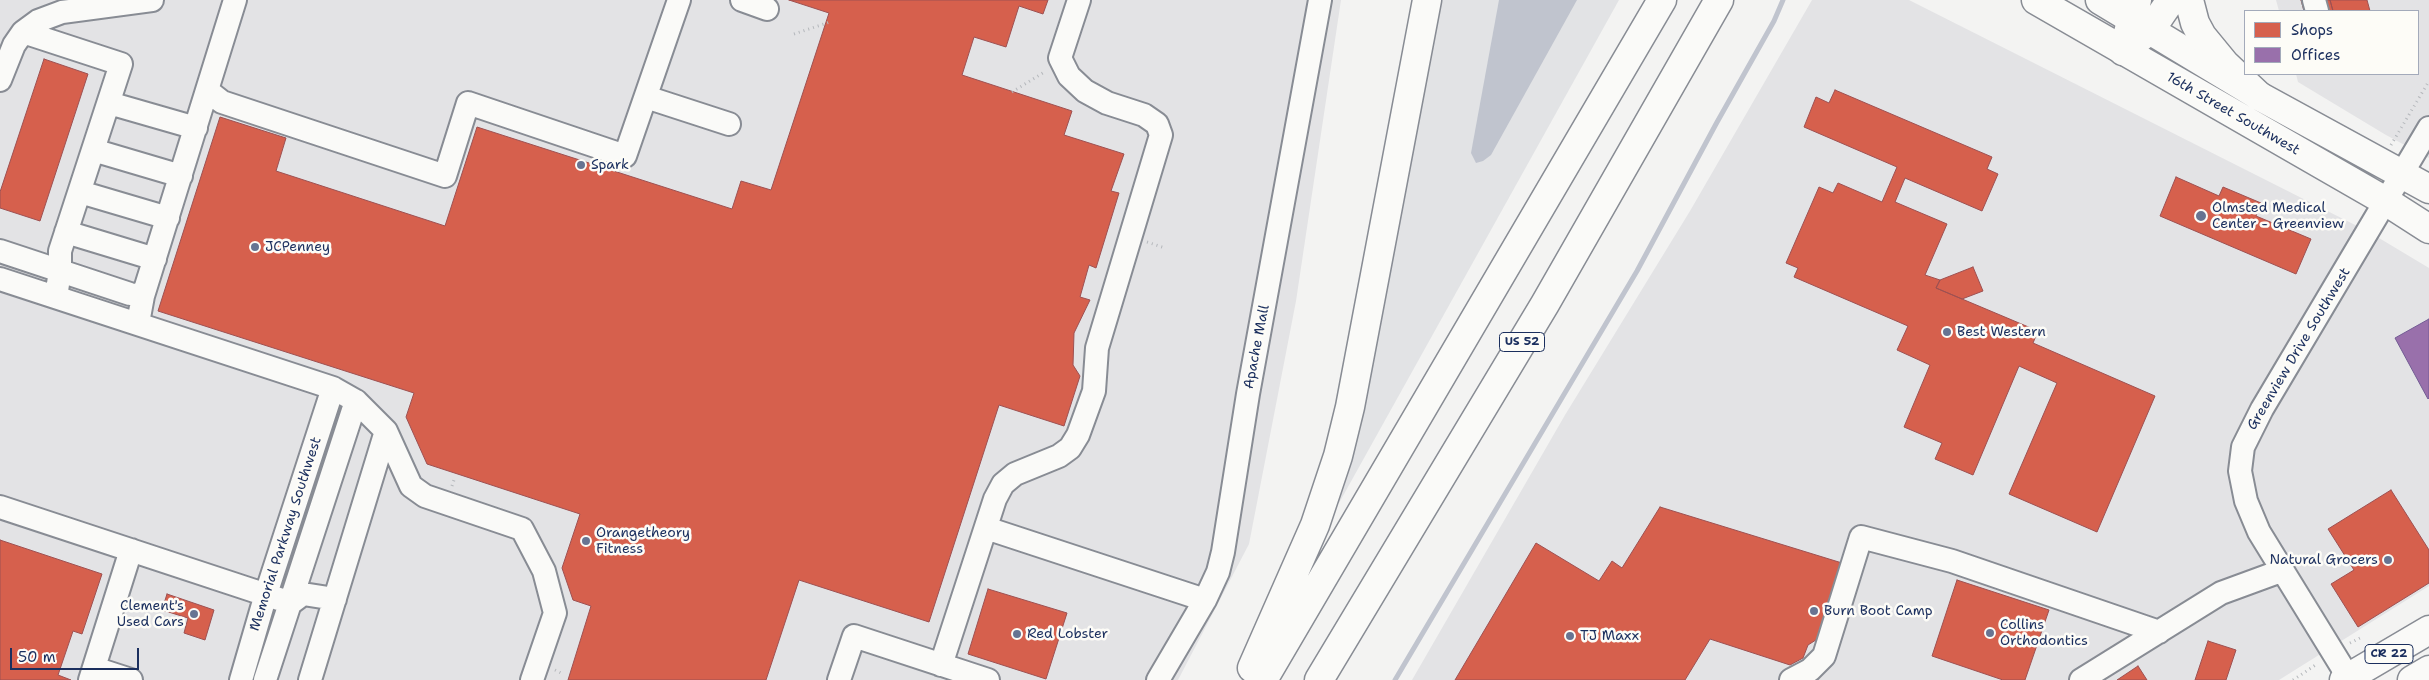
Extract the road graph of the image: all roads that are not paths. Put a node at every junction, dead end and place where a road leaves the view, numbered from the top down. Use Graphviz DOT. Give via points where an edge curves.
graph roads {
  1 [pos="152,0"];
  2 [pos="235,0"];
  3 [pos="679,0"];
  4 [pos="742,0"];
  5 [pos="1079,0"];
  6 [pos="1320,0"];
  7 [pos="1427,0"];
  8 [pos="1662,0"];
  9 [pos="1719,0"];
  10 [pos="2036,0"];
  11 [pos="2100,0"];
  12 [pos="2171,0"];
  13 [pos="2189,0"];
  14 [pos="767,9"];
  15 [pos="2140,16"];
  16 [pos="23,32"];
  17 [pos="2122,51"];
  18 [pos="0,80"];
  19 [pos="208,91"];
  20 [pos="2259,96"];
  21 [pos="646,97"];
  22 [pos="108,103"];
  23 [pos="729,124"];
  24 [pos="196,128"];
  25 [pos="2429,128"];
  26 [pos="93,150"];
  27 [pos="2402,174"];
  28 [pos="181,176"];
  29 [pos="2429,189"];
  30 [pos="80,192"];
  31 [pos="2387,202"];
  32 [pos="168,218"];
  33 [pos="2429,229"];
  34 [pos="66,232"];
  35 [pos="0,251"];
  36 [pos="155,259"];
  37 [pos="60,271"];
  38 [pos="0,279"];
  39 [pos="143,296"];
  40 [pos="56,297"];
  41 [pos="138,323"];
  42 [pos="334,388"];
  43 [pos="356,401"];
  44 [pos="386,431"];
  45 [pos="0,507"];
  46 [pos="986,528"];
  47 [pos="132,550"];
  48 [pos="2281,571"];
  49 [pos="266,594"];
  50 [pos="335,599"];
  51 [pos="1205,600"];
  52 [pos="291,603"];
  53 [pos="2429,630"];
  54 [pos="2160,632"];
  55 [pos="941,665"];
  56 [pos="2429,670"];
  57 [pos="92,674"];
  58 [pos="1806,677"];
  59 [pos="2348,679"];
  60 [pos="132,680"];
  61 [pos="241,680"];
  62 [pos="266,680"];
  63 [pos="310,680"];
  64 [pos="532,680"];
  65 [pos="839,680"];
  66 [pos="988,680"];
  67 [pos="1158,680"];
  68 [pos="1246,680"];
  69 [pos="1263,680"];
  70 [pos="1319,680"];
  71 [pos="2081,680"];
  72 [pos="2412,680"];
  1 -- 16 [label="street" via="62,12 38,21"];
  2 -- 19 [label="street"];
  3 -- 21 [label="street"];
  4 -- 14 [label="street"];
  5 -- 46 [label="street" via="1060,58 1069,76 1085,91 1107,103 1144,115 1157,124 1162,136 1097,348 1094,391 1078,435 1070,448 1059,456 1015,474 1003,484"];
  6 -- 51 [label="street, Apache Mall" via="1248,394 1223,552"];
  7 -- 68 [label="main road" via="1338,456 1315,524"];
  8 -- 69 [label="main road"];
  9 -- 70 [label="main road, US 52" via="1546,304"];
  10 -- 17 [label="main road, 16th Street Southwest"];
  11 -- 15 [label="main road, 16th Street Southwest"];
  12 -- 15 [label="main road"];
  13 -- 20 [label="main road" via="2202,36 2225,64"];
  15 -- 17 [label="main road"];
  15 -- 20 [label="main road, 16th Street Southwest"];
  16 -- 18 [label="street"];
  16 -- 22 [label="street" via="121,64"];
  17 -- 31 [label="main road, 16th Street Southwest"];
  19 -- 21 [label="street" via="222,102 445,176 468,103 625,156"];
  19 -- 24 [label="street"];
  20 -- 27 [label="main road, 16th Street Southwest"];
  21 -- 23 [label="street"];
  22 -- 24 [label="street"];
  22 -- 26 [label="street"];
  24 -- 28 [label="street"];
  25 -- 27 [label="street, Greenview Drive Southwest"];
  26 -- 28 [label="street"];
  26 -- 30 [label="street"];
  27 -- 29 [label="main road, 16th Street Southwest"];
  27 -- 31 [label="street, Greenview Drive Southwest"];
  28 -- 32 [label="street"];
  30 -- 32 [label="street"];
  30 -- 34 [label="street"];
  31 -- 33 [label="main road, 16th Street Southwest"];
  31 -- 48 [label="street, Greenview Drive Southwest" via="2262,409 2243,447 2240,472 2246,501"];
  32 -- 36 [label="street"];
  34 -- 36 [label="street"];
  34 -- 37 [label="street" via="60,251"];
  35 -- 37 [label="street"];
  36 -- 39 [label="street"];
  37 -- 39 [label="street"];
  37 -- 40 [label="street"];
  38 -- 40 [label="street"];
  39 -- 41 [label="street"];
  40 -- 41 [label="street"];
  41 -- 42 [label="street"];
  42 -- 43 [label="street"];
  42 -- 49 [label="street, Memorial Parkway Southwest"];
  43 -- 44 [label="street"];
  43 -- 52 [label="street, Memorial Parkway Southwest"];
  44 -- 50 [label="street"];
  44 -- 64 [label="street" via="411,486 425,496 522,529 544,571 555,613"];
  45 -- 47 [label="street"];
  46 -- 51 [label="street"];
  46 -- 55 [label="street"];
  47 -- 49 [label="street"];
  47 -- 57 [label="street"];
  48 -- 54 [label="street" via="2221,593"];
  48 -- 59 [label="street, Greenview Drive Southwest"];
  49 -- 52 [label="street"];
  49 -- 61 [label="street, Memorial Parkway Southwest"];
  50 -- 52 [label="street" via="303,594"];
  50 -- 63 [label="street"];
  51 -- 67 [label="street, Apache Mall"];
  52 -- 62 [label="street, Memorial Parkway Southwest"];
  53 -- 59 [label="main road, CR 22"];
  54 -- 58 [label="street" via="1952,561 1861,537 1824,656"];
  54 -- 71 [label="street"];
  55 -- 65 [label="street" via="854,636"];
  55 -- 66 [label="street"];
  56 -- 72 [label="main road, CR 22"];
  57 -- 60 [label="street"];
}
